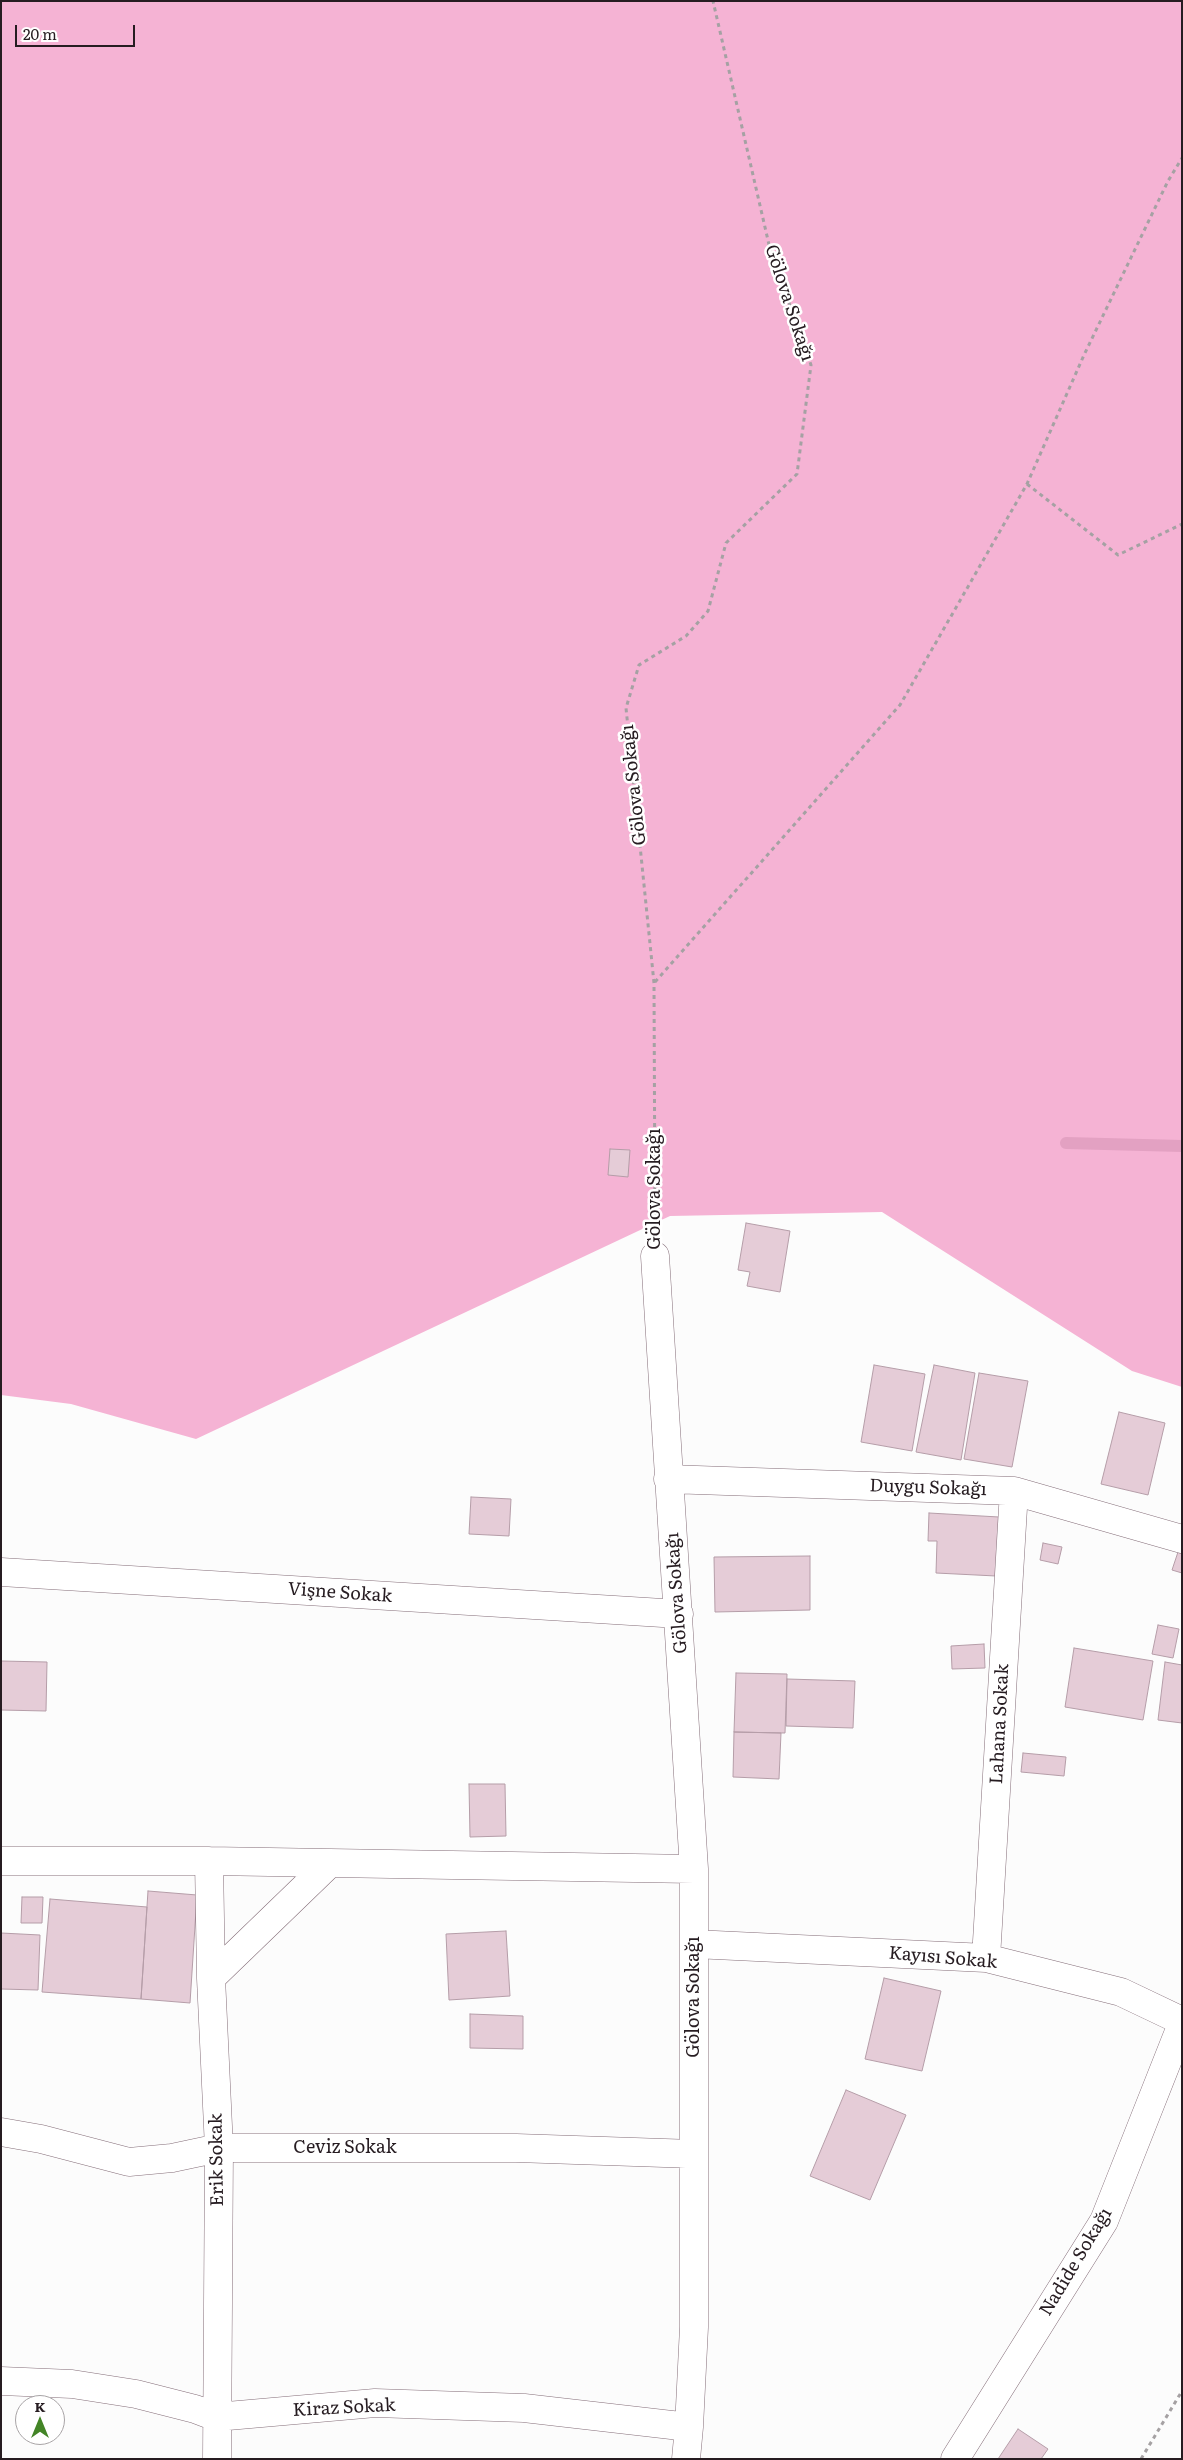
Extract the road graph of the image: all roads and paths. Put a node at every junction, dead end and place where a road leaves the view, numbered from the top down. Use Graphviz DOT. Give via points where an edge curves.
graph roads {
  1 [pos="713,1"];
  2 [pos="1182,158"];
  3 [pos="1027,484"];
  4 [pos="1182,524"];
  5 [pos="654,983"];
  6 [pos="655,1256"];
  7 [pos="668,1479"];
  8 [pos="1014,1490"];
  9 [pos="1182,1539"];
  10 [pos="1,1572"];
  11 [pos="679,1614"];
  12 [pos="209,1860"];
  13 [pos="1,1861"];
  14 [pos="330,1862"];
  15 [pos="694,1869"];
  16 [pos="694,1944"];
  17 [pos="986,1958"];
  18 [pos="211,1978"];
  19 [pos="1182,2022"];
  20 [pos="1,2132"];
  21 [pos="219,2148"];
  22 [pos="694,2154"];
  23 [pos="1,2381"];
  24 [pos="1182,2391"];
  25 [pos="216,2417"];
  26 [pos="689,2427"];
  27 [pos="217,2459"];
  28 [pos="686,2459"];
  29 [pos="955,2459"];
  30 [pos="1141,2459"];
  1 -- 5 [label="path, Gölova Sokağı" via="770,249 811,365 797,474 726,543 708,611 686,636 639,666 626,708"];
  2 -- 3 [label="path" via="1084,355"];
  3 -- 4 [label="path" via="1118,555"];
  3 -- 5 [label="path" via="900,705"];
  5 -- 6 [label="path, Gölova Sokağı"];
  6 -- 7 [label="street, Gölova Sokağı"];
  7 -- 8 [label="street, Duygu Sokağı"];
  7 -- 11 [label="street, Gölova Sokağı"];
  8 -- 9 [label="street, Duygu Sokağı"];
  8 -- 17 [label="street, Lahana Sokak"];
  10 -- 11 [label="street, Vişne Sokak"];
  11 -- 15 [label="street, Gölova Sokağı"];
  12 -- 13 [label="street"];
  12 -- 14 [label="street"];
  12 -- 18 [label="street, Erik Sokak"];
  14 -- 15 [label="street"];
  14 -- 18 [label="street"];
  15 -- 16 [label="street, Gölova Sokağı"];
  16 -- 17 [label="street, Kayısı Sokak"];
  16 -- 22 [label="street, Gölova Sokağı"];
  17 -- 19 [label="street, Kayısı Sokak" via="1121,1992"];
  18 -- 21 [label="street, Erik Sokak"];
  19 -- 29 [label="street, Nadide Sokağı" via="1104,2221"];
  20 -- 21 [label="street, Ceviz Sokak" via="129,2162 172,2158"];
  21 -- 22 [label="street, Ceviz Sokak" via="516,2148"];
  21 -- 25 [label="street, Erik Sokak"];
  22 -- 26 [label="street, Gölova Sokağı" via="694,2327"];
  23 -- 25 [label="street, Kiraz Sokak" via="72,2384 136,2394 195,2408"];
  24 -- 30 [label="path"];
  25 -- 26 [label="street, Kiraz Sokak" via="375,2403 524,2408"];
  25 -- 27 [label="street, Erik Sokak"];
  26 -- 28 [label="street, Gölova Sokağı"];
}
